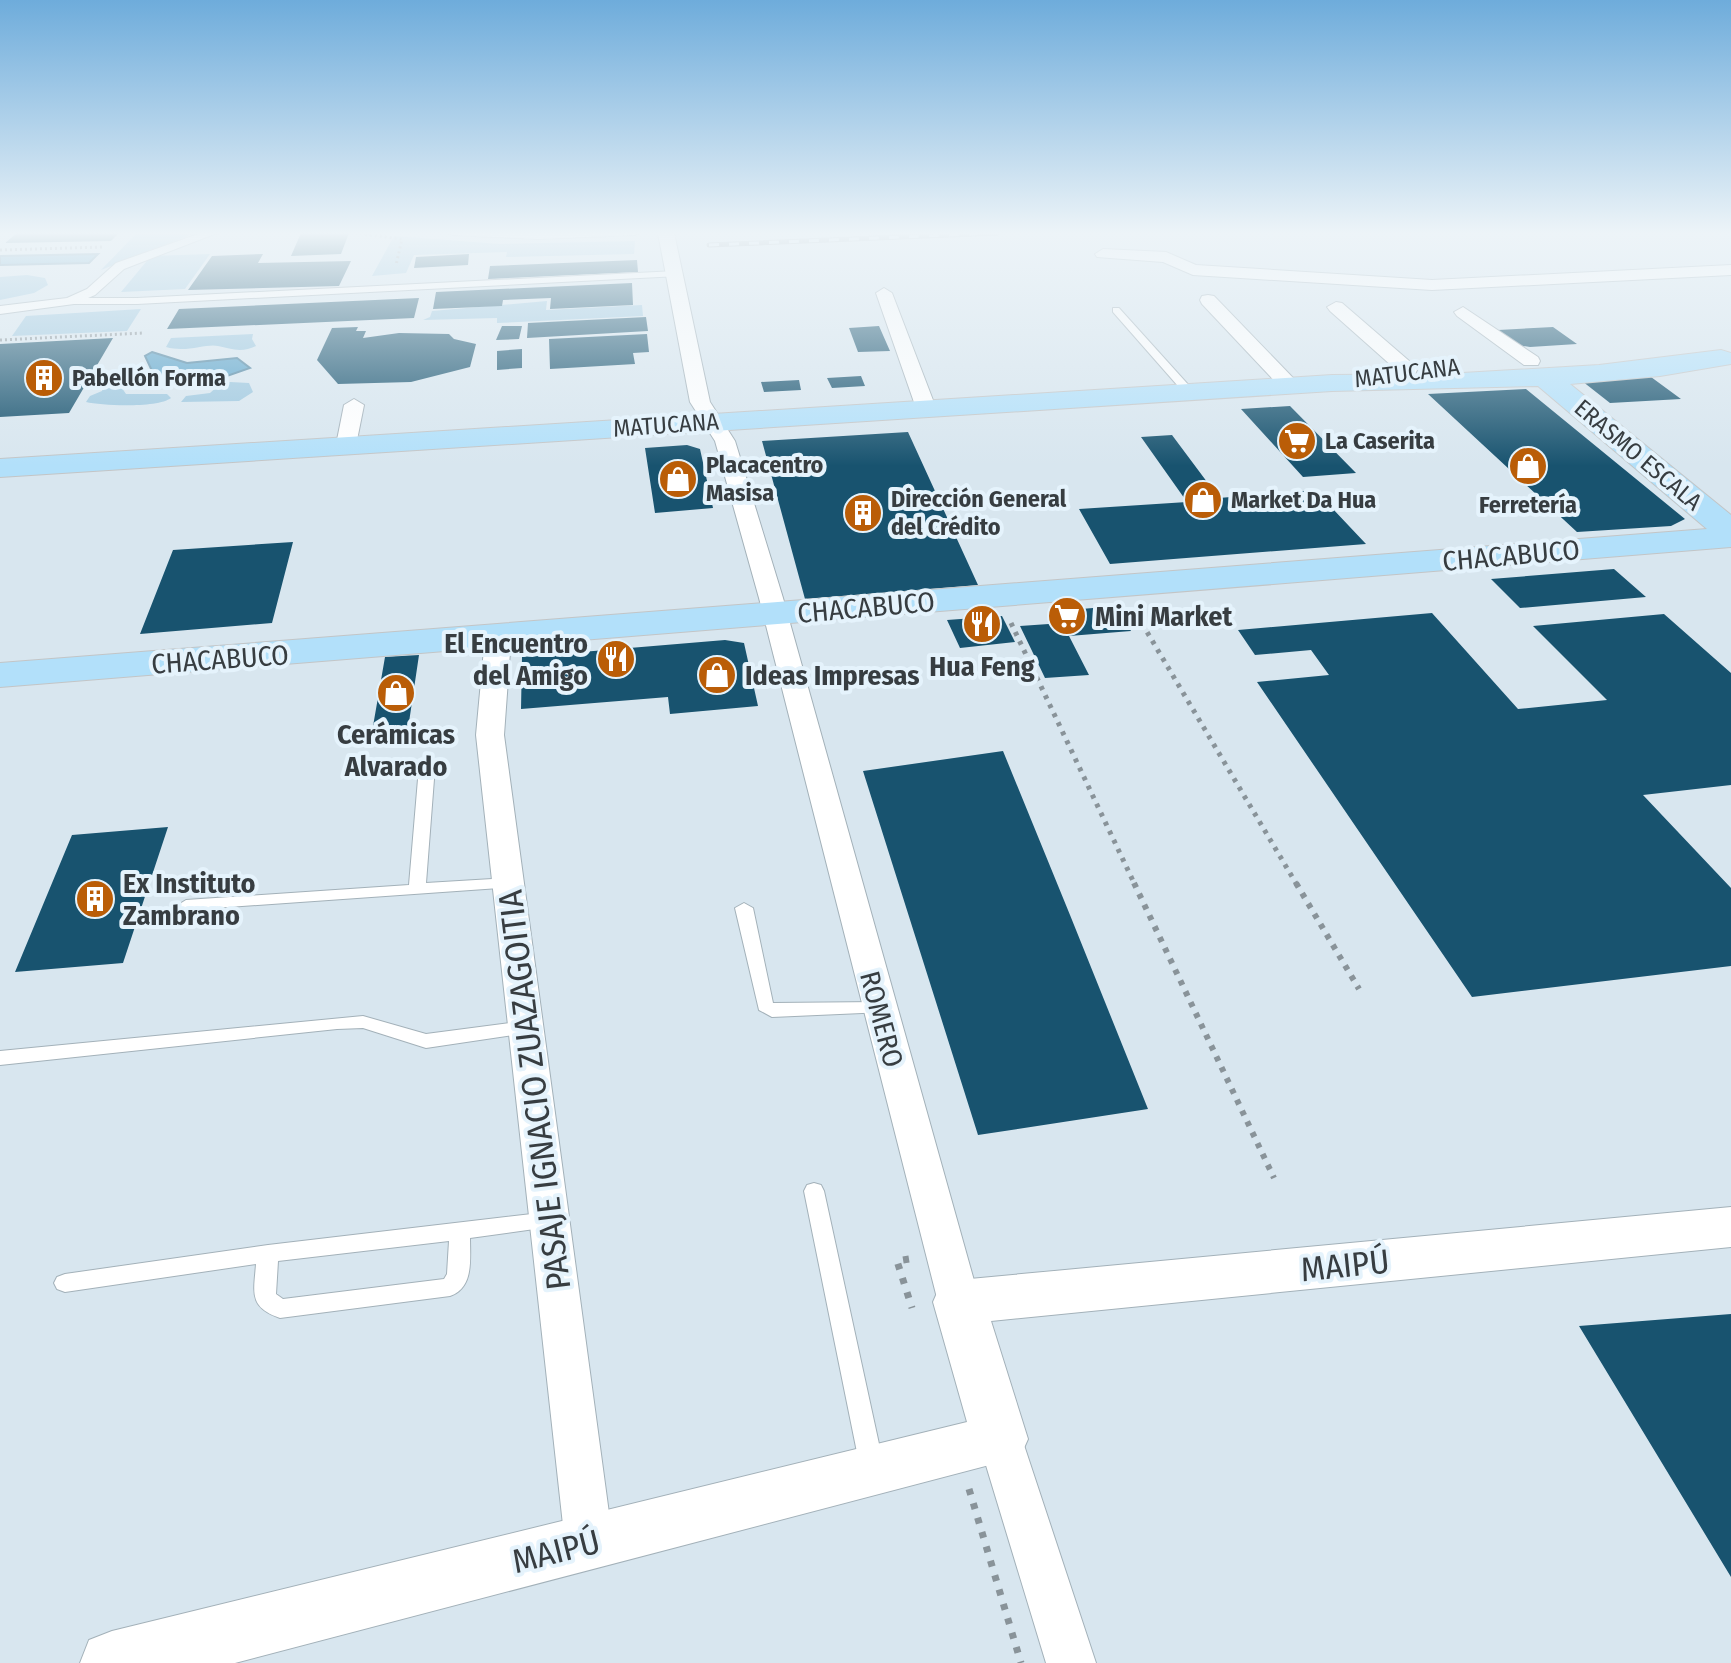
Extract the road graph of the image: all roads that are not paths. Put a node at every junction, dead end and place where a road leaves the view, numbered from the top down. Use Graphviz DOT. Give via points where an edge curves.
graph roads {
  1 [pos="1116,310"];
  2 [pos="682,311"];
  3 [pos="890,311"];
  4 [pos="1218,311"];
  5 [pos="1340,311"];
  6 [pos="1463,312"];
  7 [pos="1726,358"];
  8 [pos="1545,366"];
  9 [pos="1408,370"];
  10 [pos="1332,383"];
  11 [pos="1290,386"];
  12 [pos="1189,392"];
  13 [pos="354,405"];
  14 [pos="926,408"];
  15 [pos="712,422"];
  16 [pos="346,445"];
  17 [pos="0,468"];
  18 [pos="1731,535"];
  19 [pos="774,614"];
  20 [pos="498,638"];
  21 [pos="0,675"];
  22 [pos="426,779"];
  23 [pos="509,883"];
  24 [pos="417,889"];
  25 [pos="186,905"];
  26 [pos="744,908"];
  27 [pos="879,1008"];
  28 [pos="526,1027"];
  29 [pos="0,1058"];
  30 [pos="814,1191"];
  31 [pos="549,1220"];
  32 [pos="1731,1227"];
  33 [pos="460,1231"];
  34 [pos="268,1254"];
  35 [pos="65,1283"];
  36 [pos="959,1302"];
  37 [pos="1000,1439"];
  38 [pos="873,1470"];
  39 [pos="589,1543"];
  40 [pos="112,1663"];
  41 [pos="1071,1663"];
  1 -- 12 [label="lane"];
  2 -- 15 [label="street, ROMERO" via="693,377"];
  3 -- 14 [label="street"];
  4 -- 11 [label="street"];
  5 -- 9 [label="street"];
  6 -- 8 [label="street"];
  7 -- 8 [label="main road, MATUCANA" via="1658,369"];
  8 -- 9 [label="main road, MATUCANA"];
  8 -- 10 [label="main road, MATUCANA" via="1421,384"];
  8 -- 18 [label="main road, ERASMO ESCALA"];
  9 -- 10 [label="main road, MATUCANA"];
  10 -- 11 [label="main road, MATUCANA"];
  11 -- 12 [label="main road, MATUCANA"];
  12 -- 14 [label="main road, MATUCANA"];
  13 -- 16 [label="street"];
  14 -- 15 [label="main road, MATUCANA"];
  15 -- 16 [label="main road, MATUCANA"];
  15 -- 19 [label="street, ROMERO" via="725,441"];
  16 -- 17 [label="main road, MATUCANA"];
  18 -- 19 [label="main road, CHACABUCO"];
  19 -- 20 [label="main road, CHACABUCO"];
  19 -- 27 [label="street, ROMERO"];
  20 -- 21 [label="main road, CHACABUCO"];
  20 -- 23 [label="street, PASAJE IGNACIO ZUAZAGOITIA" via="490,735"];
  22 -- 24 [label="lane"];
  23 -- 24 [label="lane"];
  23 -- 28 [label="street, PASAJE IGNACIO ZUAZAGOITIA"];
  24 -- 25 [label="lane"];
  26 -- 27 [label="lane" via="765,1006 772,1011"];
  27 -- 36 [label="street, ROMERO"];
  28 -- 29 [label="lane" via="426,1041 363,1022 337,1023"];
  28 -- 31 [label="street, PASAJE IGNACIO ZUAZAGOITIA"];
  30 -- 38 [label="lane"];
  31 -- 33 [label="lane"];
  31 -- 39 [label="street, PASAJE IGNACIO ZUAZAGOITIA"];
  32 -- 36 [label="street, MAIPÚ"];
  33 -- 34 [label="lane"];
  33 -- 34 [label="lane" via="458,1276 450,1287 280,1309 265,1298"];
  34 -- 35 [label="lane"];
  36 -- 37 [label="street, ROMERO"];
  37 -- 38 [label="street, MAIPÚ"];
  37 -- 41 [label="street, ROMERO"];
  38 -- 39 [label="street, MAIPÚ"];
  39 -- 40 [label="street, MAIPÚ"];
}
